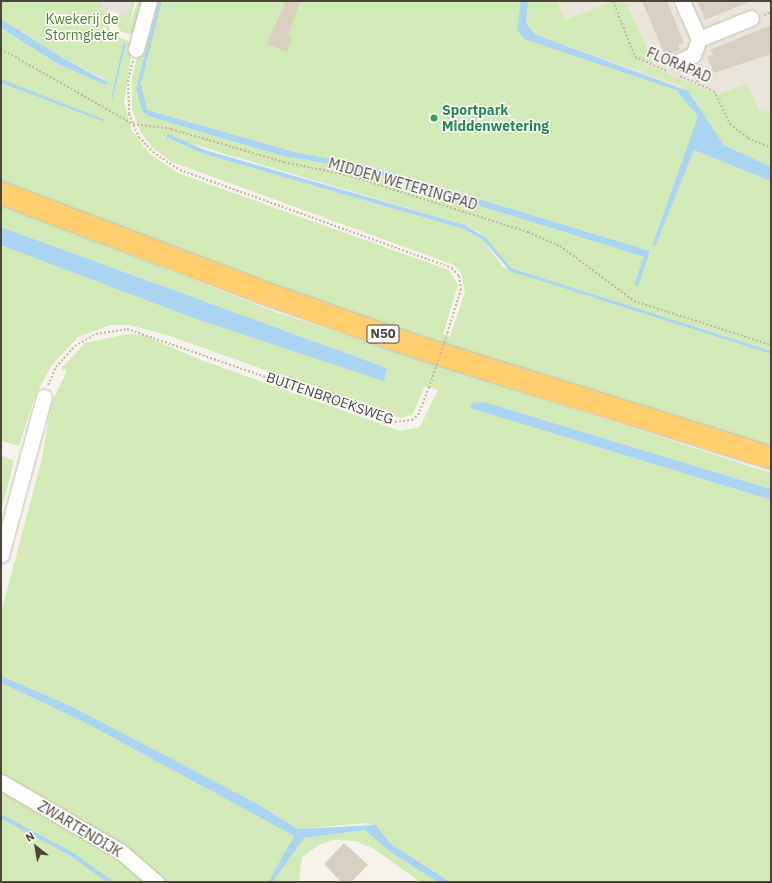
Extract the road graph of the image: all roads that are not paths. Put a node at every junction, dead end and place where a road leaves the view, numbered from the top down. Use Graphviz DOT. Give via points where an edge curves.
graph roads {
  1 [pos="149,1"];
  2 [pos="682,1"];
  3 [pos="751,18"];
  4 [pos="698,39"];
  5 [pos="136,49"];
  6 [pos="673,69"];
  7 [pos="1,193"];
  8 [pos="1,201"];
  9 [pos="44,398"];
  10 [pos="771,458"];
  11 [pos="771,465"];
  12 [pos="1,555"];
  13 [pos="1,782"];
  14 [pos="156,882"];
  1 -- 5 [label="street"];
  2 -- 4 [label="street"];
  3 -- 4 [label="street"];
  4 -- 6 [label="street" via="693,55"];
  7 -- 10 [label="highway, N50" via="261,292 427,350"];
  8 -- 11 [label="highway, N50" via="425,358"];
  9 -- 12 [label="street"];
  13 -- 14 [label="street, ZWARTENDIJK" via="120,851"];
}
